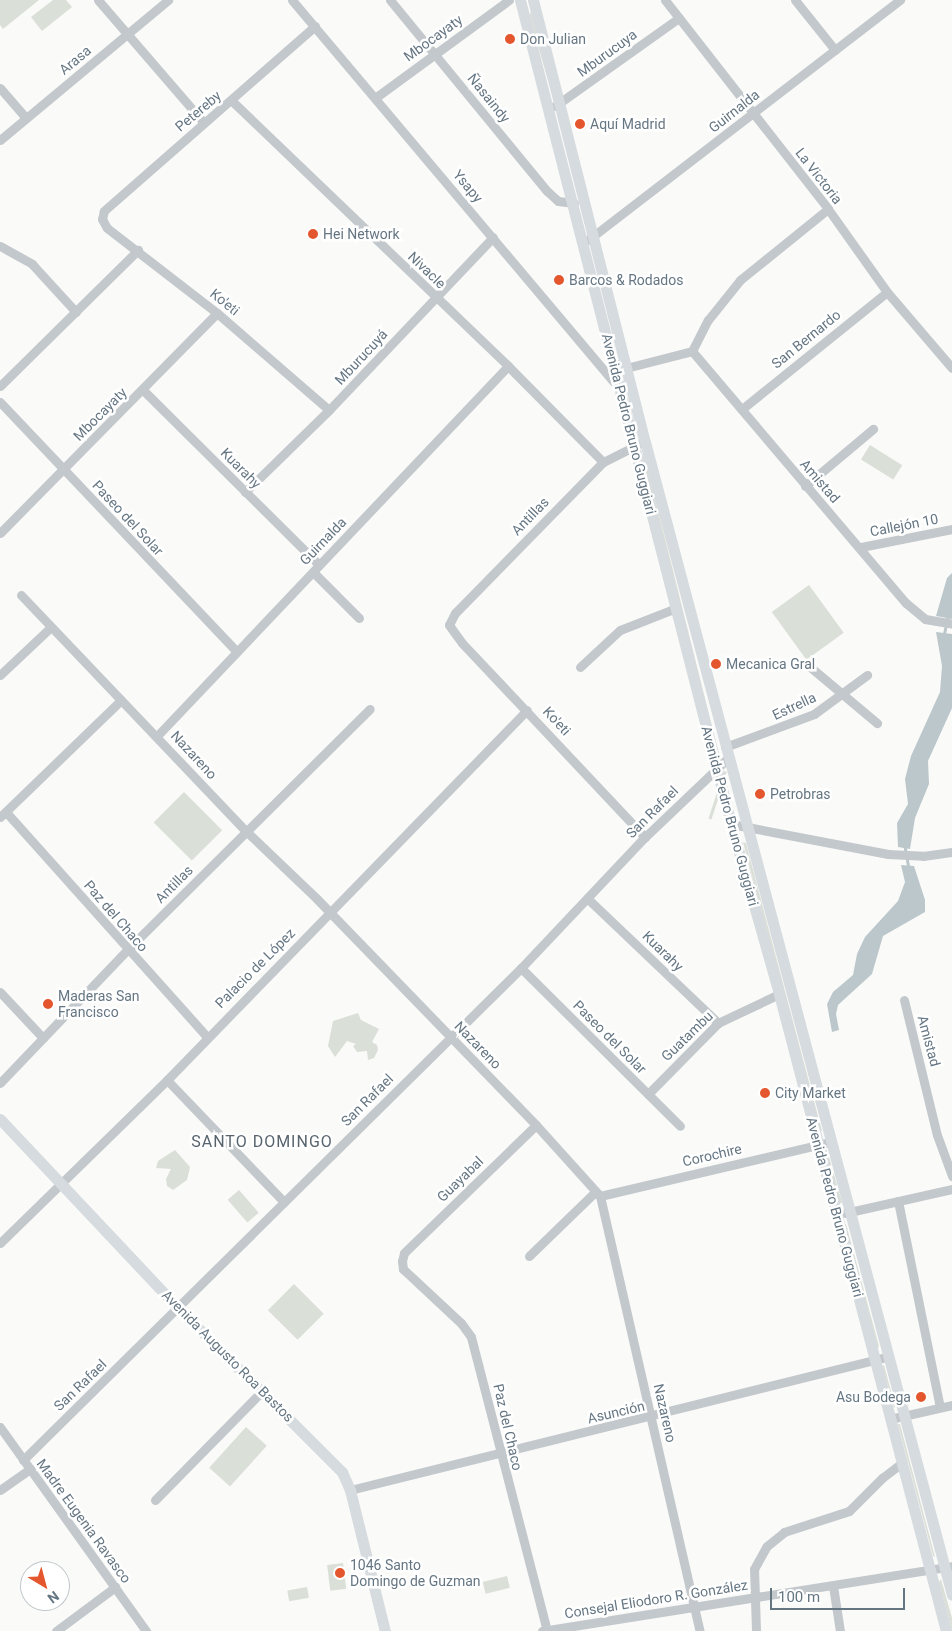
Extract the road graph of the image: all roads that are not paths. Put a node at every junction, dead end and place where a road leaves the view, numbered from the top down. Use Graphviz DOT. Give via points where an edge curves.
graph roads {
  1 [pos="98,0"];
  2 [pos="168,0"];
  3 [pos="292,0"];
  4 [pos="390,0"];
  5 [pos="509,0"];
  6 [pos="520,0"];
  7 [pos="533,0"];
  8 [pos="665,0"];
  9 [pos="795,0"];
  10 [pos="900,0"];
  11 [pos="679,18"];
  12 [pos="315,26"];
  13 [pos="127,35"];
  14 [pos="835,50"];
  15 [pos="435,54"];
  16 [pos="0,88"];
  17 [pos="375,98"];
  18 [pos="232,101"];
  19 [pos="555,106"];
  20 [pos="753,114"];
  21 [pos="26,118"];
  22 [pos="204,123"];
  23 [pos="0,140"];
  24 [pos="574,203"];
  25 [pos="828,209"];
  26 [pos="102,219"];
  27 [pos="595,236"];
  28 [pos="493,237"];
  29 [pos="584,242"];
  30 [pos="0,246"];
  31 [pos="138,250"];
  32 [pos="887,292"];
  33 [pos="436,298"];
  34 [pos="76,312"];
  35 [pos="217,313"];
  36 [pos="692,351"];
  37 [pos="508,366"];
  38 [pos="626,368"];
  39 [pos="952,368"];
  40 [pos="0,386"];
  41 [pos="144,390"];
  42 [pos="621,391"];
  43 [pos="0,402"];
  44 [pos="742,409"];
  45 [pos="329,410"];
  46 [pos="873,430"];
  47 [pos="640,444"];
  48 [pos="602,462"];
  49 [pos="63,470"];
  50 [pos="805,486"];
  51 [pos="245,492"];
  52 [pos="952,530"];
  53 [pos="0,534"];
  54 [pos="861,547"];
  55 [pos="316,568"];
  56 [pos="21,595"];
  57 [pos="676,608"];
  58 [pos="359,618"];
  59 [pos="952,624"];
  60 [pos="449,625"];
  61 [pos="51,627"];
  62 [pos="237,652"];
  63 [pos="809,666"];
  64 [pos="580,667"];
  65 [pos="0,675"];
  66 [pos="867,675"];
  67 [pos="842,696"];
  68 [pos="121,700"];
  69 [pos="370,709"];
  70 [pos="527,710"];
  71 [pos="876,723"];
  72 [pos="157,736"];
  73 [pos="727,752"];
  74 [pos="716,768"];
  75 [pos="3,814"];
  76 [pos="731,824"];
  77 [pos="746,826"];
  78 [pos="247,832"];
  79 [pos="645,836"];
  80 [pos="952,852"];
  81 [pos="588,899"];
  82 [pos="330,912"];
  83 [pos="127,950"];
  84 [pos="521,968"];
  85 [pos="0,992"];
  86 [pos="779,994"];
  87 [pos="904,1000"];
  88 [pos="718,1023"];
  89 [pos="206,1036"];
  90 [pos="451,1037"];
  91 [pos="43,1038"];
  92 [pos="167,1080"];
  93 [pos="0,1083"];
  94 [pos="648,1094"];
  95 [pos="0,1119"];
  96 [pos="536,1125"];
  97 [pos="680,1126"];
  98 [pos="824,1143"];
  99 [pos="952,1176"];
  100 [pos="60,1183"];
  101 [pos="952,1189"];
  102 [pos="598,1193"];
  103 [pos="898,1201"];
  104 [pos="284,1202"];
  105 [pos="842,1213"];
  106 [pos="0,1243"];
  107 [pos="404,1253"];
  108 [pos="530,1256"];
  109 [pos="179,1308"];
  110 [pos="886,1357"];
  111 [pos="875,1360"];
  112 [pos="263,1390"];
  113 [pos="952,1405"];
  114 [pos="940,1407"];
  115 [pos="902,1416"];
  116 [pos="653,1417"];
  117 [pos="890,1419"];
  118 [pos="0,1427"];
  119 [pos="499,1453"];
  120 [pos="23,1460"];
  121 [pos="902,1464"];
  122 [pos="30,1469"];
  123 [pos="0,1490"];
  124 [pos="350,1490"];
  125 [pos="155,1500"];
  126 [pos="948,1567"];
  127 [pos="931,1571"];
  128 [pos="832,1586"];
  129 [pos="115,1588"];
  130 [pos="952,1595"];
  131 [pos="755,1598"];
  132 [pos="695,1606"];
  133 [pos="56,1631"];
  134 [pos="146,1631"];
  135 [pos="385,1631"];
  136 [pos="545,1631"];
  137 [pos="700,1631"];
  138 [pos="756,1631"];
  139 [pos="840,1631"];
  140 [pos="946,1631"];
  1 -- 13 [label="street"];
  2 -- 13 [label="street, Arasa"];
  3 -- 12 [label="street, Ysapy"];
  4 -- 15 [label="street, Ñasaindy"];
  5 -- 15 [label="street, Mbocayaty"];
  6 -- 19 [label="main road, Avenida Pedro Bruno Guggiari"];
  7 -- 19 [label="main road, Avenida Pedro Bruno Guggiari"];
  8 -- 11 [label="street, La Victoria"];
  9 -- 14 [label="street"];
  10 -- 14 [label="street, Guirnalda"];
  11 -- 19 [label="street, Mburucuya"];
  11 -- 20 [label="street, La Victoria"];
  12 -- 17 [label="street, Ysapy"];
  12 -- 18 [label="street, Petereby"];
  13 -- 21 [label="street, Arasa"];
  13 -- 22 [label="street"];
  14 -- 20 [label="street, Guirnalda"];
  15 -- 17 [label="street, Mbocayaty"];
  15 -- 24 [label="street, Ñasaindy" via="552,196"];
  16 -- 21 [label="street"];
  17 -- 28 [label="street, Ysapy"];
  18 -- 22 [label="street, Petereby"];
  18 -- 33 [label="street, Nivacle"];
  19 -- 24 [label="main road, Avenida Pedro Bruno Guggiari"];
  19 -- 27 [label="main road, Avenida Pedro Bruno Guggiari"];
  20 -- 25 [label="street, La Victoria"];
  20 -- 27 [label="street, Guirnalda"];
  21 -- 23 [label="street, Arasa"];
  22 -- 26 [label="street, Petereby" via="104,211"];
  24 -- 29 [label="main road, Avenida Pedro Bruno Guggiari"];
  25 -- 32 [label="street, La Victoria"];
  25 -- 36 [label="street" via="740,280 708,320"];
  26 -- 31 [label="street, Ko'eti" via="107,228"];
  27 -- 29 [label="street, Guirnalda"];
  27 -- 38 [label="main road, Avenida Pedro Bruno Guggiari"];
  28 -- 33 [label="street, Mburucuyá"];
  28 -- 42 [label="street, Ysapy"];
  29 -- 42 [label="main road, Avenida Pedro Bruno Guggiari"];
  30 -- 34 [label="street" via="32,264"];
  31 -- 34 [label="street"];
  31 -- 35 [label="street, Ko'eti"];
  32 -- 39 [label="street, La Victoria"];
  32 -- 44 [label="street, San Bernardo"];
  33 -- 37 [label="street, Nivacle"];
  33 -- 45 [label="street, Mburucuyá"];
  34 -- 40 [label="street"];
  35 -- 41 [label="street, Mbocayaty"];
  35 -- 45 [label="street, Ko'eti"];
  36 -- 38 [label="street"];
  36 -- 44 [label="street, Amistad"];
  37 -- 48 [label="street, Nivacle"];
  37 -- 55 [label="street, Guirnalda"];
  38 -- 47 [label="main road, Avenida Pedro Bruno Guggiari"];
  41 -- 49 [label="street, Mbocayaty"];
  41 -- 51 [label="street, Kuarahy"];
  42 -- 47 [label="main road, Avenida Pedro Bruno Guggiari"];
  43 -- 49 [label="street, Paseo del Solar"];
  44 -- 50 [label="street, Amistad"];
  45 -- 51 [label="street, Mburucuyá"];
  46 -- 50 [label="street"];
  47 -- 48 [label="street, Antillas"];
  47 -- 57 [label="main road, Avenida Pedro Bruno Guggiari"];
  47 -- 73 [label="main road, Avenida Pedro Bruno Guggiari"];
  48 -- 60 [label="street, Antillas" via="455,613"];
  49 -- 53 [label="street, Mbocayaty"];
  49 -- 62 [label="street, Paseo del Solar"];
  50 -- 54 [label="street, Amistad"];
  51 -- 55 [label="street, Kuarahy"];
  52 -- 54 [label="street, Callejón 10"];
  54 -- 59 [label="street, Amistad" via="910,607 934,622"];
  55 -- 58 [label="street, Kuarahy"];
  55 -- 62 [label="street, Guirnalda"];
  56 -- 61 [label="street, Nazareno"];
  57 -- 64 [label="street" via="620,630"];
  57 -- 74 [label="main road, Avenida Pedro Bruno Guggiari"];
  60 -- 70 [label="street, Ko'eti" via="462,643"];
  61 -- 65 [label="street"];
  61 -- 68 [label="street, Nazareno"];
  62 -- 72 [label="street, Guirnalda"];
  63 -- 67 [label="street"];
  66 -- 67 [label="street, Estrella"];
  67 -- 71 [label="street"];
  67 -- 73 [label="street, Estrella" via="791,725"];
  68 -- 72 [label="street, Nazareno"];
  68 -- 75 [label="street"];
  69 -- 78 [label="street, Antillas"];
  70 -- 79 [label="street, Ko'eti"];
  70 -- 82 [label="street, Palacio de López"];
  72 -- 78 [label="street, Nazareno"];
  73 -- 74 [label="street, San Rafael"];
  73 -- 77 [label="main road, Avenida Pedro Bruno Guggiari"];
  74 -- 76 [label="main road, Avenida Pedro Bruno Guggiari"];
  74 -- 79 [label="street, San Rafael"];
  75 -- 83 [label="street, Paz del Chaco"];
  76 -- 77 [label="street"];
  76 -- 86 [label="main road, Avenida Pedro Bruno Guggiari"];
  77 -- 80 [label="street" via="888,854 909,856"];
  77 -- 98 [label="main road, Avenida Pedro Bruno Guggiari"];
  78 -- 82 [label="street, Nazareno"];
  78 -- 83 [label="street, Antillas"];
  79 -- 81 [label="street, San Rafael"];
  81 -- 84 [label="street, San Rafael"];
  81 -- 88 [label="street, Kuarahy"];
  82 -- 89 [label="street, Palacio de López"];
  82 -- 90 [label="street, Nazareno"];
  83 -- 89 [label="street, Paz del Chaco"];
  83 -- 91 [label="street, Antillas"];
  84 -- 90 [label="street, San Rafael"];
  84 -- 94 [label="street, Paseo del Solar"];
  85 -- 91 [label="street"];
  86 -- 88 [label="street, Guatambu"];
  86 -- 98 [label="main road, Avenida Pedro Bruno Guggiari"];
  87 -- 99 [label="street, Amistad" via="937,1135"];
  88 -- 94 [label="street, Guatambu"];
  89 -- 92 [label="street, Palacio de López"];
  90 -- 96 [label="street, Nazareno"];
  90 -- 104 [label="street, San Rafael"];
  91 -- 93 [label="street, Antillas"];
  92 -- 100 [label="street, Palacio de López"];
  92 -- 104 [label="street"];
  94 -- 97 [label="street, Paseo del Solar"];
  95 -- 100 [label="main road, Avenida Augusto Roa Bastos"];
  96 -- 102 [label="street, Nazareno"];
  96 -- 107 [label="street, Guayabal"];
  98 -- 102 [label="street, Corochire"];
  98 -- 105 [label="main road, Avenida Pedro Bruno Guggiari"];
  100 -- 106 [label="street, Palacio de López"];
  100 -- 109 [label="main road, Avenida Augusto Roa Bastos"];
  101 -- 103 [label="street"];
  102 -- 108 [label="street"];
  102 -- 116 [label="street, Nazareno"];
  103 -- 105 [label="street"];
  103 -- 114 [label="street"];
  104 -- 109 [label="street, San Rafael"];
  105 -- 110 [label="main road, Avenida Pedro Bruno Guggiari"];
  105 -- 111 [label="main road, Avenida Pedro Bruno Guggiari"];
  107 -- 119 [label="street, Paz del Chaco" via="403,1269 461,1323 471,1338"];
  109 -- 112 [label="main road, Avenida Augusto Roa Bastos"];
  109 -- 120 [label="street, San Rafael"];
  110 -- 111 [label="street, Asunción"];
  110 -- 115 [label="main road, Avenida Pedro Bruno Guggiari"];
  111 -- 116 [label="street, Asunción"];
  111 -- 117 [label="main road, Avenida Pedro Bruno Guggiari"];
  112 -- 124 [label="main road, Avenida Augusto Roa Bastos" via="337,1465"];
  112 -- 125 [label="street"];
  113 -- 114 [label="street"];
  114 -- 115 [label="street"];
  115 -- 117 [label="street"];
  115 -- 126 [label="main road, Avenida Pedro Bruno Guggiari"];
  116 -- 119 [label="street, Asunción"];
  116 -- 132 [label="street, Nazareno"];
  117 -- 121 [label="main road, Avenida Pedro Bruno Guggiari"];
  118 -- 120 [label="street, Madre Eugenia Ravasco"];
  119 -- 124 [label="street, Asunción"];
  119 -- 136 [label="street, Paz del Chaco"];
  120 -- 122 [label="street, Madre Eugenia Ravasco"];
  121 -- 127 [label="main road, Avenida Pedro Bruno Guggiari"];
  121 -- 131 [label="street" via="882,1478 849,1511 796,1527 774,1539 756,1560"];
  122 -- 123 [label="street"];
  122 -- 129 [label="street, Madre Eugenia Ravasco"];
  124 -- 135 [label="main road, Avenida Augusto Roa Bastos"];
  126 -- 127 [label="street, Consejal Eliodoro R. González"];
  126 -- 130 [label="main road, Avenida Pedro Bruno Guggiari"];
  127 -- 128 [label="street, Consejal Eliodoro R. González"];
  127 -- 140 [label="main road, Avenida Pedro Bruno Guggiari"];
  128 -- 131 [label="street, Consejal Eliodoro R. González"];
  128 -- 139 [label="street"];
  129 -- 133 [label="street"];
  129 -- 134 [label="street, Madre Eugenia Ravasco"];
  131 -- 132 [label="street, Consejal Eliodoro R. González"];
  131 -- 138 [label="street"];
  132 -- 136 [label="street, Consejal Eliodoro R. González"];
  132 -- 137 [label="street, Nazareno"];
}
